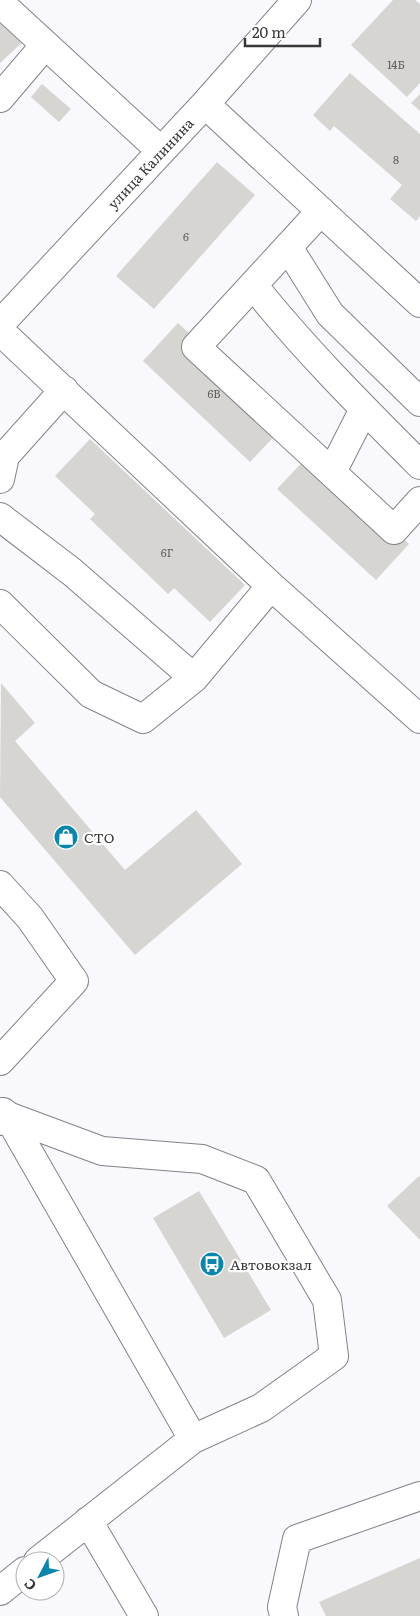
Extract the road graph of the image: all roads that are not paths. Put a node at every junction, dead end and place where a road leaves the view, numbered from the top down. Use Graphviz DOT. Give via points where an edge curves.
graph roads {
  1 [pos="296,0"];
  2 [pos="0,4"];
  3 [pos="45,45"];
  4 [pos="0,98"];
  5 [pos="205,104"];
  6 [pos="161,151"];
  7 [pos="321,212"];
  8 [pos="288,247"];
  9 [pos="253,285"];
  10 [pos="420,303"];
  11 [pos="0,324"];
  12 [pos="0,331"];
  13 [pos="64,390"];
  14 [pos="420,402"];
  15 [pos="364,409"];
  16 [pos="420,465"];
  17 [pos="332,472"];
  18 [pos="0,479"];
  19 [pos="420,501"];
  20 [pos="0,516"];
  21 [pos="271,586"];
  22 [pos="0,604"];
  23 [pos="194,678"];
  24 [pos="420,719"];
  25 [pos="0,885"];
  26 [pos="0,1061"];
  27 [pos="3,1115"];
  28 [pos="193,1438"];
  29 [pos="420,1496"];
  30 [pos="88,1521"];
  31 [pos="50,1551"];
  32 [pos="15,1579"];
  33 [pos="0,1591"];
  34 [pos="144,1616"];
  35 [pos="284,1616"];
  1 -- 5 [label="street, улица Калинина"];
  2 -- 3 [label="street"];
  3 -- 4 [label="street"];
  3 -- 6 [label="street"];
  5 -- 6 [label="street, улица Калинина"];
  5 -- 7 [label="street"];
  6 -- 11 [label="street, улица Калинина"];
  7 -- 8 [label="street"];
  7 -- 10 [label="street"];
  8 -- 9 [label="street"];
  8 -- 14 [label="street" via="330,314"];
  9 -- 15 [label="street" via="276,315"];
  9 -- 17 [label="street" via="196,347"];
  12 -- 13 [label="street"];
  13 -- 18 [label="street" via="5,456"];
  13 -- 21 [label="street"];
  15 -- 16 [label="street"];
  15 -- 17 [label="street"];
  17 -- 19 [label="street" via="394,530"];
  20 -- 23 [label="street" via="72,572"];
  21 -- 23 [label="street"];
  21 -- 24 [label="street"];
  22 -- 23 [label="street" via="91,694 143,719"];
  25 -- 26 [label="street" via="30,918 74,982"];
  27 -- 28 [label="street"];
  27 -- 28 [label="street" via="102,1151 202,1159 256,1180 327,1300 334,1356 261,1408"];
  28 -- 30 [label="street"];
  29 -- 35 [label="street" via="297,1539 282,1607"];
  30 -- 31 [label="street"];
  30 -- 34 [label="street"];
  32 -- 33 [label="street"];
}
